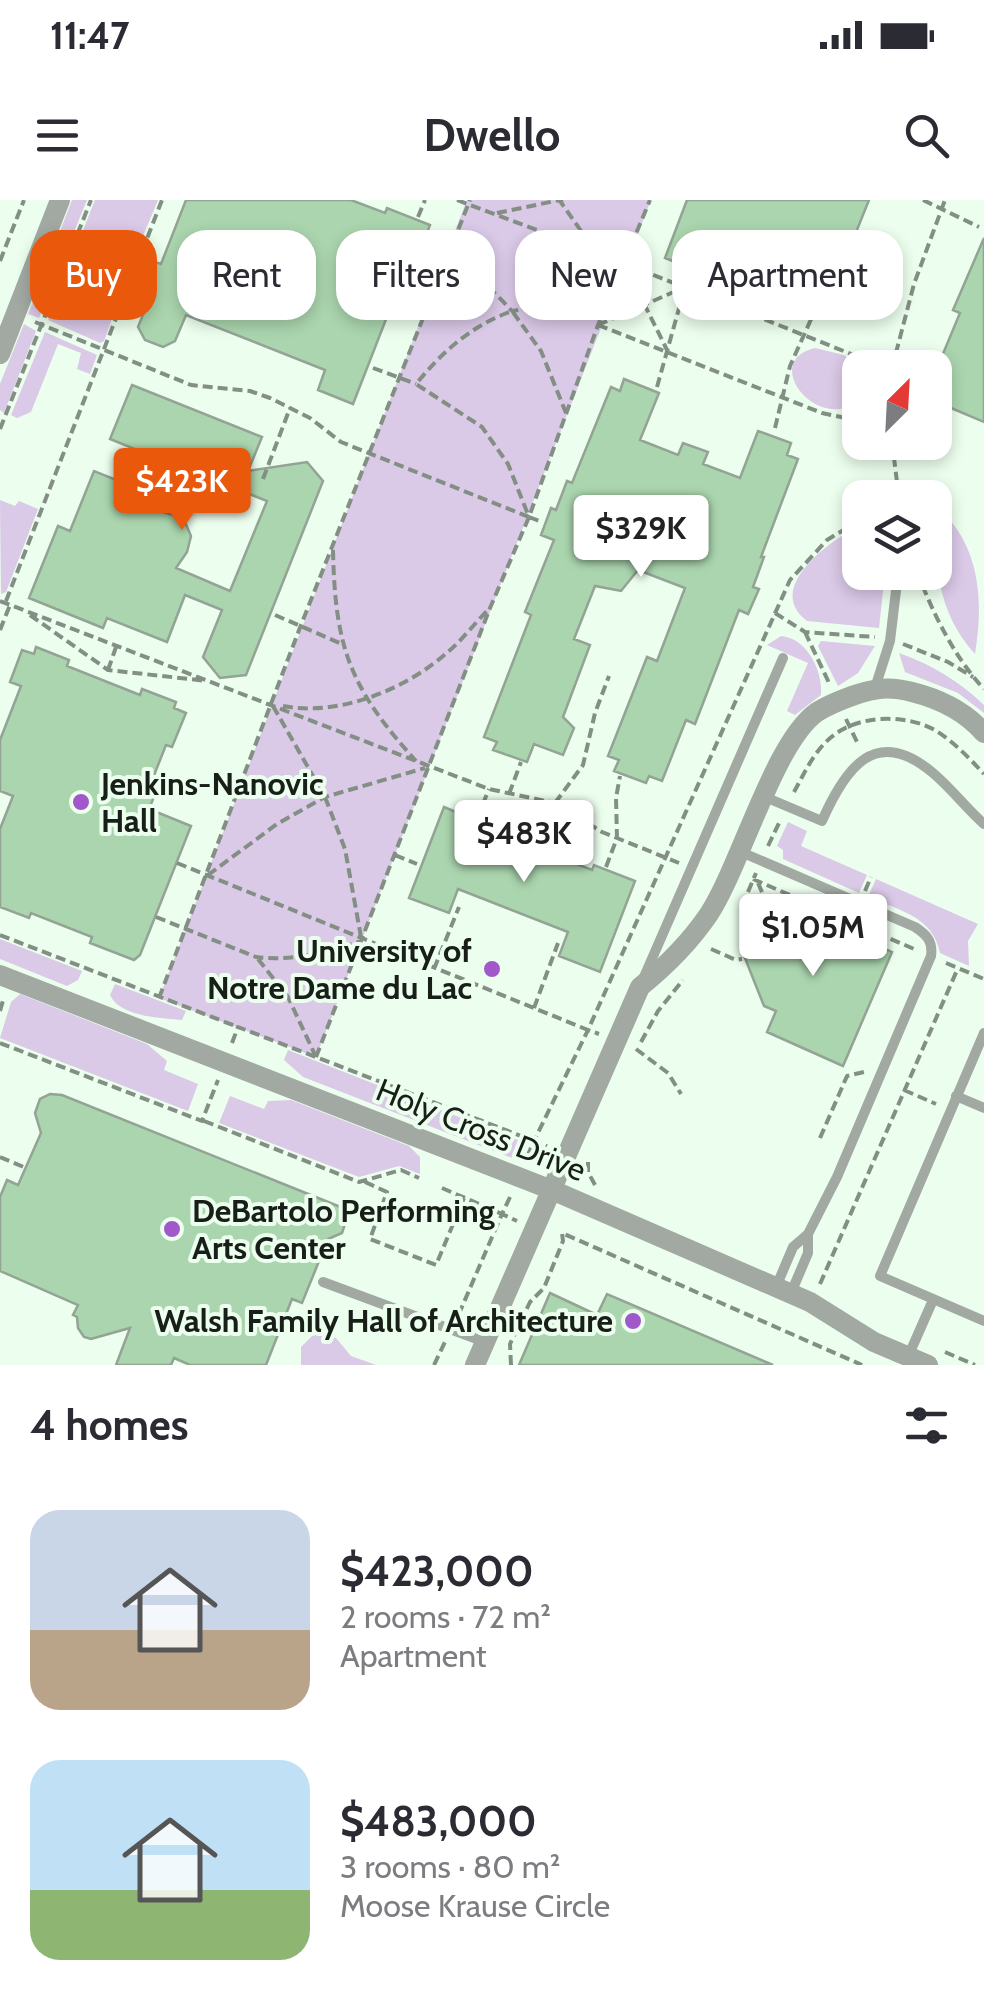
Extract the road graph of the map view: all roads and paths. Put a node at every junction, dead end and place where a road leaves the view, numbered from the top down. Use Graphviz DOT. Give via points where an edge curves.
graph roads {
  1 [pos="24,200"];
  2 [pos="60,200"];
  3 [pos="91,200"];
  4 [pos="162,200"];
  5 [pos="425,200"];
  6 [pos="457,200"];
  7 [pos="561,200"];
  8 [pos="650,200"];
  9 [pos="923,200"];
  10 [pos="945,200"];
  11 [pos="470,202"];
  12 [pos="940,210"];
  13 [pos="495,213"];
  14 [pos="418,217"];
  15 [pos="979,227"];
  16 [pos="80,230"];
  17 [pos="150,230"];
  18 [pos="459,230"];
  19 [pos="539,230"];
  20 [pos="581,230"];
  21 [pos="638,230"];
  22 [pos="0,261"];
  23 [pos="495,292"];
  24 [pos="512,310"];
  25 [pos="515,310"];
  26 [pos="652,316"];
  27 [pos="26,319"];
  28 [pos="44,320"];
  29 [pos="115,320"];
  30 [pos="422,320"];
  31 [pos="600,320"];
  32 [pos="610,320"];
  33 [pos="676,320"];
  34 [pos="768,320"];
  35 [pos="810,320"];
  36 [pos="42,324"];
  37 [pos="598,325"];
  38 [pos="804,334"];
  39 [pos="104,349"];
  40 [pos="844,350"];
  41 [pos="894,350"];
  42 [pos="668,352"];
  43 [pos="0,354"];
  44 [pos="373,368"];
  45 [pos="397,378"];
  46 [pos="416,384"];
  47 [pos="657,387"];
  48 [pos="780,397"];
  49 [pos="290,408"];
  50 [pos="566,413"];
  51 [pos="842,417"];
  52 [pos="775,428"];
  53 [pos="0,430"];
  54 [pos="369,454"];
  55 [pos="262,479"];
  56 [pos="529,517"];
  57 [pos="542,522"];
  58 [pos="842,531"];
  59 [pos="333,545"];
  60 [pos="896,590"];
  61 [pos="924,590"];
  62 [pos="5,603"];
  63 [pos="490,608"];
  64 [pos="22,609"];
  65 [pos="275,615"];
  66 [pos="300,626"];
  67 [pos="0,630"];
  68 [pos="805,632"];
  69 [pos="342,644"];
  70 [pos="116,646"];
  71 [pos="782,658"];
  72 [pos="108,670"];
  73 [pos="609,676"];
  74 [pos="213,682"];
  75 [pos="875,688"];
  76 [pos="984,688"];
  77 [pos="832,689"];
  78 [pos="366,700"];
  79 [pos="272,704"];
  80 [pos="843,712"];
  81 [pos="984,733"];
  82 [pos="859,746"];
  83 [pos="964,753"];
  84 [pos="955,760"];
  85 [pos="522,762"];
  86 [pos="417,763"];
  87 [pos="430,766"];
  88 [pos="620,776"];
  89 [pos="489,789"];
  90 [pos="510,794"];
  91 [pos="325,797"];
  92 [pos="765,797"];
  93 [pos="555,803"];
  94 [pos="478,818"];
  95 [pos="984,824"];
  96 [pos="617,838"];
  97 [pos="740,852"];
  98 [pos="395,855"];
  99 [pos="666,857"];
  100 [pos="177,863"];
  101 [pos="418,864"];
  102 [pos="606,867"];
  103 [pos="207,875"];
  104 [pos="871,877"];
  105 [pos="758,880"];
  106 [pos="748,892"];
  107 [pos="863,895"];
  108 [pos="459,906"];
  109 [pos="768,906"];
  110 [pos="156,917"];
  111 [pos="186,928"];
  112 [pos="0,936"];
  113 [pos="362,940"];
  114 [pos="558,944"];
  115 [pos="711,950"];
  116 [pos="931,956"];
  117 [pos="256,958"];
  118 [pos="742,959"];
  119 [pos="958,968"];
  120 [pos="434,969"];
  121 [pos="0,974"];
  122 [pos="984,980"];
  123 [pos="640,987"];
  124 [pos="160,998"];
  125 [pos="534,1008"];
  126 [pos="238,1027"];
  127 [pos="588,1030"];
  128 [pos="984,1033"];
  129 [pos="617,1040"];
  130 [pos="0,1043"];
  131 [pos="316,1057"];
  132 [pos="225,1061"];
  133 [pos="866,1067"];
  134 [pos="904,1090"];
  135 [pos="681,1094"];
  136 [pos="956,1096"];
  137 [pos="938,1105"];
  138 [pos="984,1108"];
  139 [pos="202,1121"];
  140 [pos="820,1138"];
  141 [pos="534,1142"];
  142 [pos="0,1157"];
  143 [pos="525,1161"];
  144 [pos="26,1168"];
  145 [pos="419,1178"];
  146 [pos="365,1182"];
  147 [pos="442,1188"];
  148 [pos="513,1189"];
  149 [pos="552,1190"];
  150 [pos="464,1198"];
  151 [pos="502,1214"];
  152 [pos="323,1282"];
  153 [pos="820,1286"];
  154 [pos="784,1290"];
  155 [pos="933,1300"];
  156 [pos="984,1321"];
  157 [pos="451,1331"];
  158 [pos="484,1342"];
  159 [pos="914,1362"];
  160 [pos="434,1365"];
  161 [pos="475,1365"];
  162 [pos="511,1365"];
  163 [pos="862,1365"];
  1 -- 22 [label="path"];
  2 -- 43 [label="street"];
  3 -- 16 [label="path"];
  4 -- 17 [label="path"];
  5 -- 14 [label="path"];
  6 -- 11 [label="path"];
  7 -- 13 [label="path"];
  7 -- 20 [label="path"];
  8 -- 21 [label="path"];
  9 -- 12 [label="path"];
  10 -- 12 [label="path"];
  11 -- 13 [label="path"];
  11 -- 18 [label="path"];
  12 -- 15 [label="path"];
  12 -- 41 [label="path"];
  13 -- 19 [label="path"];
  23 -- 24 [label="path"];
  24 -- 25 [label="path"];
  24 -- 46 [label="path" via="442,351"];
  24 -- 50 [label="path" via="542,351"];
  26 -- 42 [label="path"];
  27 -- 36 [label="path"];
  28 -- 36 [label="path"];
  29 -- 39 [label="path"];
  30 -- 45 [label="path"];
  31 -- 37 [label="path"];
  32 -- 37 [label="path"];
  33 -- 42 [label="path"];
  34 -- 38 [label="path"];
  35 -- 38 [label="path"];
  36 -- 39 [label="path"];
  36 -- 53 [label="path"];
  37 -- 42 [label="path"];
  37 -- 50 [label="path"];
  38 -- 40 [label="path"];
  38 -- 48 [label="path"];
  39 -- 49 [label="path" via="191,385 250,392"];
  39 -- 62 [label="path"];
  42 -- 47 [label="path"];
  42 -- 48 [label="path"];
  44 -- 45 [label="path"];
  45 -- 46 [label="path"];
  45 -- 54 [label="path"];
  46 -- 56 [label="path" via="482,426 508,464"];
  48 -- 51 [label="path"];
  48 -- 52 [label="path"];
  49 -- 54 [label="path"];
  49 -- 55 [label="path"];
  50 -- 56 [label="path"];
  54 -- 56 [label="path"];
  54 -- 59 [label="path"];
  56 -- 57 [label="path"];
  56 -- 63 [label="path"];
  58 -- 99 [label="path" via="790,580"];
  59 -- 66 [label="path"];
  59 -- 69 [label="path"];
  60 -- 75 [label="lane"];
  61 -- 76 [label="path"];
  62 -- 64 [label="path"];
  62 -- 67 [label="path"];
  63 -- 78 [label="path" via="447,653"];
  63 -- 87 [label="path"];
  64 -- 70 [label="path"];
  64 -- 72 [label="path"];
  65 -- 66 [label="path"];
  66 -- 69 [label="path"];
  66 -- 79 [label="path"];
  68 -- 77 [label="path"];
  69 -- 78 [label="path"];
  70 -- 72 [label="path"];
  70 -- 74 [label="path"];
  71 -- 123 [label="lane"];
  72 -- 74 [label="path"];
  73 -- 93 [label="path" via="583,765"];
  74 -- 79 [label="path"];
  75 -- 81 [label="street" via="930,696"];
  75 -- 92 [label="street" via="815,714 785,752"];
  78 -- 79 [label="path" via="303,710"];
  78 -- 86 [label="path"];
  79 -- 86 [label="path"];
  79 -- 91 [label="path"];
  79 -- 103 [label="path"];
  80 -- 82 [label="path"];
  83 -- 84 [label="path"];
  85 -- 90 [label="path"];
  86 -- 87 [label="path"];
  87 -- 89 [label="path"];
  87 -- 91 [label="path"];
  87 -- 98 [label="path"];
  88 -- 96 [label="path"];
  89 -- 90 [label="path"];
  89 -- 94 [label="path"];
  90 -- 93 [label="path"];
  91 -- 103 [label="path"];
  91 -- 113 [label="path" via="345,849"];
  92 -- 95 [label="lane" via="822,821 861,758 883,753 932,772"];
  92 -- 97 [label="street"];
  93 -- 96 [label="path"];
  96 -- 99 [label="path"];
  96 -- 102 [label="path"];
  97 -- 116 [label="lane" via="915,927 926,935"];
  97 -- 123 [label="street" via="690,939"];
  98 -- 101 [label="path"];
  98 -- 113 [label="path"];
  99 -- 127 [label="path"];
  100 -- 103 [label="path"];
  103 -- 111 [label="path"];
  103 -- 113 [label="path"];
  104 -- 107 [label="path"];
  105 -- 106 [label="path"];
  105 -- 109 [label="path"];
  105 -- 116 [label="path"];
  108 -- 120 [label="path"];
  110 -- 111 [label="path"];
  111 -- 117 [label="path"];
  111 -- 124 [label="path"];
  112 -- 124 [label="path"];
  113 -- 117 [label="path" via="314,955"];
  113 -- 120 [label="path"];
  113 -- 131 [label="path"];
  114 -- 125 [label="path"];
  115 -- 118 [label="path"];
  116 -- 119 [label="path"];
  116 -- 154 [label="lane" via="837,1177 808,1234 794,1247"];
  117 -- 131 [label="path" via="288,997"];
  119 -- 122 [label="path"];
  119 -- 134 [label="path"];
  120 -- 125 [label="path"];
  121 -- 132 [label="street, Holy Cross Drive"];
  123 -- 129 [label="street"];
  124 -- 126 [label="path"];
  125 -- 127 [label="path"];
  126 -- 131 [label="path"];
  126 -- 132 [label="path"];
  127 -- 129 [label="path"];
  127 -- 141 [label="path"];
  128 -- 136 [label="lane"];
  129 -- 135 [label="path" via="652,1059"];
  129 -- 149 [label="street"];
  130 -- 139 [label="path"];
  131 -- 141 [label="path"];
  132 -- 139 [label="path"];
  132 -- 149 [label="street, Holy Cross Drive"];
  133 -- 140 [label="path" via="846,1076"];
  134 -- 137 [label="path"];
  134 -- 153 [label="path"];
  136 -- 138 [label="lane"];
  136 -- 155 [label="lane" via="880,1276"];
  139 -- 146 [label="path"];
  141 -- 143 [label="path"];
  142 -- 144 [label="path"];
  145 -- 146 [label="path" via="401,1170"];
  146 -- 150 [label="path" via="387,1192 370,1239 436,1265"];
  147 -- 150 [label="path"];
  148 -- 151 [label="path"];
  149 -- 154 [label="street, Holy Cross Drive"];
  149 -- 158 [label="street"];
  150 -- 151 [label="path"];
  151 -- 157 [label="path"];
  152 -- 157 [label="lane"];
  154 -- 159 [label="street, Holy Cross Drive"];
  155 -- 156 [label="lane"];
  155 -- 159 [label="lane"];
  157 -- 158 [label="lane"];
  157 -- 160 [label="path"];
  158 -- 161 [label="street"];
  162 -- 163 [label="path" via="510,1344 544,1288 562,1233"];
}
